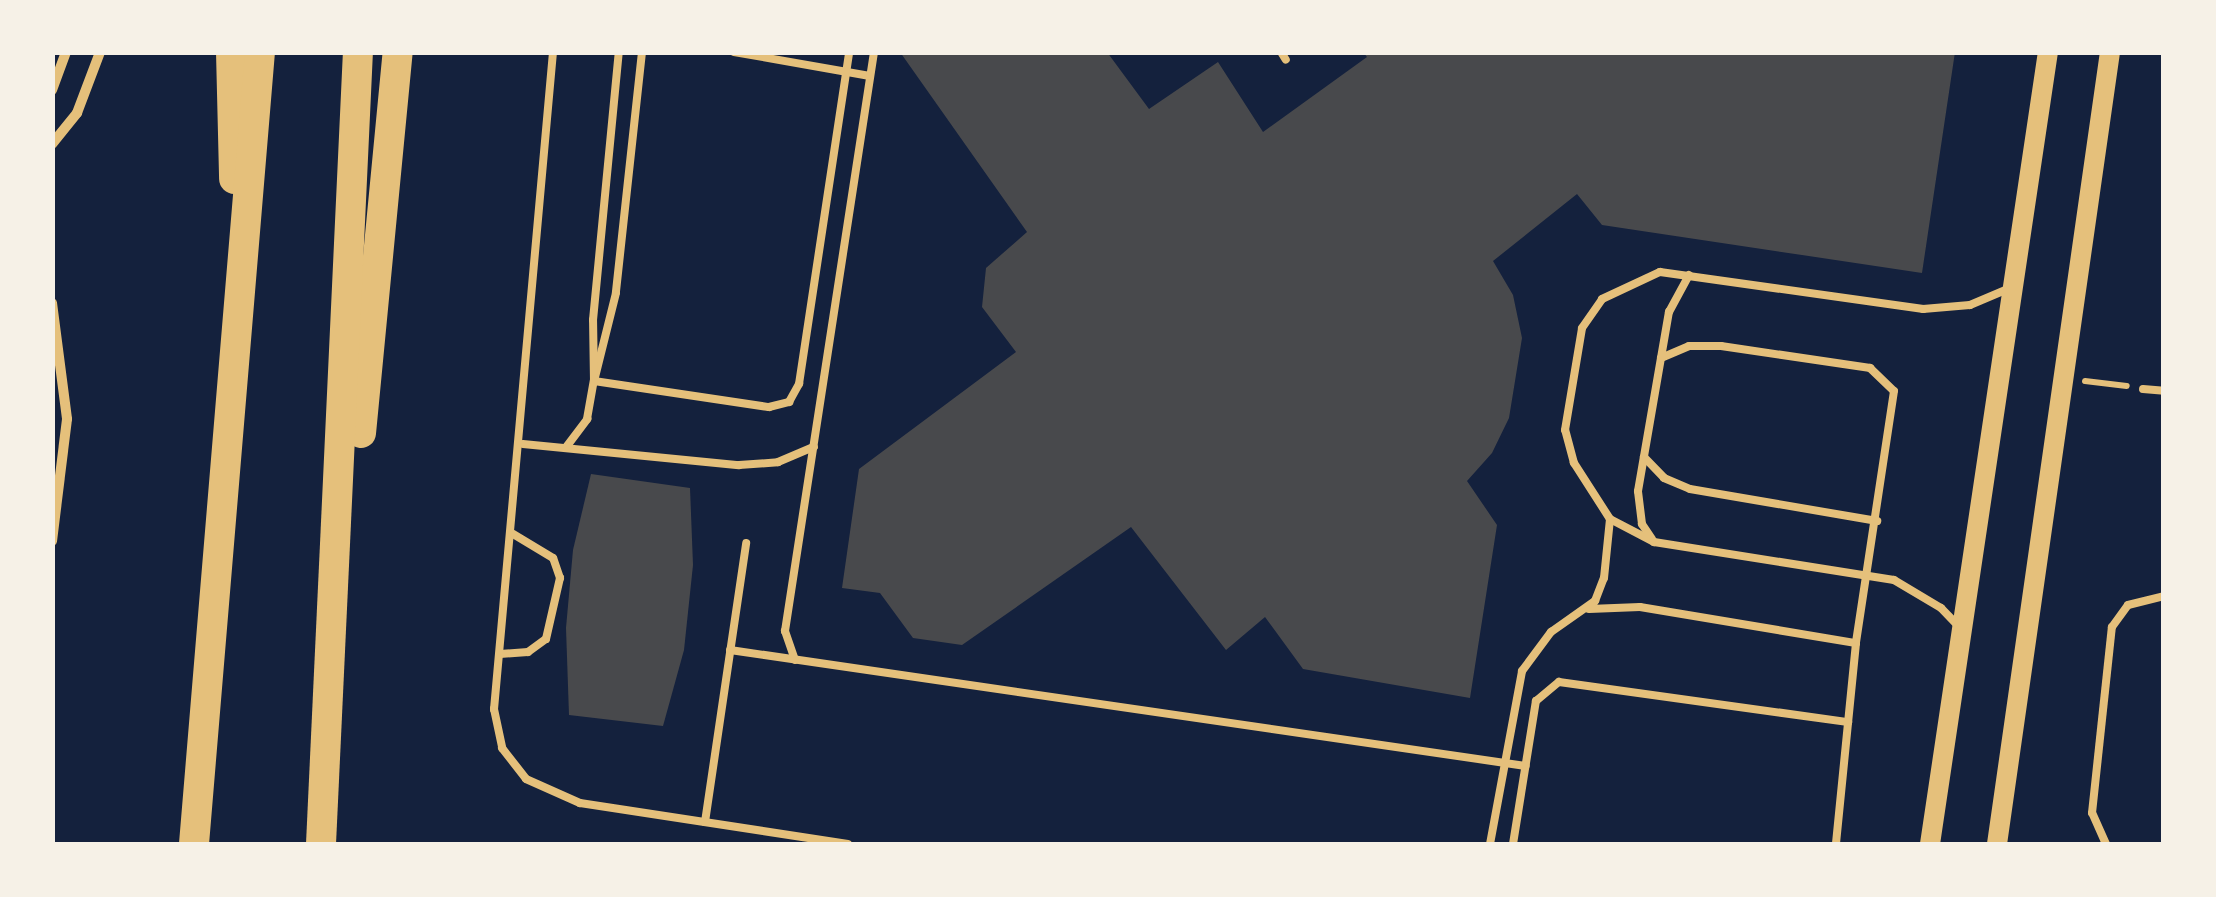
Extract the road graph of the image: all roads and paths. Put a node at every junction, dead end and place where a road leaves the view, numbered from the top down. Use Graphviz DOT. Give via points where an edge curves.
graph roads {
  1 [pos="66,52"];
  2 [pos="100,52"];
  3 [pos="231,52"];
  4 [pos="260,52"];
  5 [pos="358,52"];
  6 [pos="398,52"];
  7 [pos="554,52"];
  8 [pos="619,52"];
  9 [pos="642,52"];
  10 [pos="734,52"];
  11 [pos="849,52"];
  12 [pos="874,52"];
  13 [pos="2048,52"];
  14 [pos="2110,52"];
  15 [pos="846,72"];
  16 [pos="870,76"];
  17 [pos="52,90"];
  18 [pos="612,120"];
  19 [pos="634,123"];
  20 [pos="52,144"];
  21 [pos="834,154"];
  22 [pos="858,158"];
  23 [pos="604,213"];
  24 [pos="625,216"];
  25 [pos="820,244"];
  26 [pos="844,248"];
  27 [pos="1688,275"];
  28 [pos="2014,286"];
  29 [pos="596,290"];
  30 [pos="616,293"];
  31 [pos="52,303"];
  32 [pos="809,322"];
  33 [pos="832,326"];
  34 [pos="238,356"];
  35 [pos="1661,358"];
  36 [pos="2064,378"];
  37 [pos="594,381"];
  38 [pos="2143,389"];
  39 [pos="2164,391"];
  40 [pos="523,444"];
  41 [pos="567,446"];
  42 [pos="814,447"];
  43 [pos="1644,457"];
  44 [pos="1610,519"];
  45 [pos="1877,520"];
  46 [pos="513,534"];
  47 [pos="52,541"];
  48 [pos="1654,542"];
  49 [pos="746,543"];
  50 [pos="1867,574"];
  51 [pos="2164,596"];
  52 [pos="1586,610"];
  53 [pos="1960,628"];
  54 [pos="1856,643"];
  55 [pos="730,650"];
  56 [pos="500,654"];
  57 [pos="796,660"];
  58 [pos="1848,722"];
  59 [pos="1502,762"];
  60 [pos="1526,766"];
  61 [pos="327,774"];
  62 [pos="705,822"];
  63 [pos="1930,842"];
  64 [pos="194,844"];
  65 [pos="322,844"];
  66 [pos="848,844"];
  67 [pos="1490,844"];
  68 [pos="1513,844"];
  69 [pos="1836,844"];
  70 [pos="1998,844"];
  71 [pos="2106,844"];
  1 -- 17 [label="street"];
  2 -- 20 [label="street" via="77,113"];
  3 -- 34 [label="highway"];
  4 -- 34 [label="highway"];
  5 -- 61 [label="highway"];
  6 -- 61 [label="highway"];
  7 -- 40 [label="lane"];
  8 -- 18 [label="lane"];
  9 -- 19 [label="lane"];
  10 -- 15 [label="lane"];
  11 -- 15 [label="lane"];
  12 -- 16 [label="lane"];
  13 -- 28 [label="main road"];
  14 -- 36 [label="main road"];
  15 -- 16 [label="lane"];
  15 -- 21 [label="lane"];
  16 -- 22 [label="lane"];
  18 -- 19 [label="lane"];
  18 -- 23 [label="lane"];
  19 -- 24 [label="lane"];
  21 -- 22 [label="lane"];
  21 -- 25 [label="lane"];
  22 -- 26 [label="lane"];
  23 -- 24 [label="lane"];
  23 -- 29 [label="lane"];
  24 -- 30 [label="lane"];
  25 -- 26 [label="lane"];
  25 -- 32 [label="lane"];
  26 -- 33 [label="lane"];
  27 -- 28 [label="lane" via="1923,310 1970,305"];
  27 -- 35 [label="lane" via="1672,301"];
  27 -- 44 [label="lane" via="1660,272 1632,280 1602,299 1582,328 1565,430 1574,463"];
  28 -- 53 [label="main road"];
  29 -- 30 [label="lane"];
  29 -- 37 [label="lane"];
  30 -- 37 [label="lane"];
  31 -- 47 [label="street" via="67,419"];
  32 -- 33 [label="lane"];
  32 -- 37 [label="lane" via="796,394 780,406"];
  33 -- 42 [label="lane"];
  34 -- 64 [label="highway"];
  35 -- 43 [label="lane"];
  35 -- 45 [label="lane" via="1705,345 1881,373 1897,401"];
  36 -- 38 [label="path"];
  36 -- 70 [label="main road"];
  37 -- 41 [label="lane" via="587,419"];
  38 -- 39 [label="lane"];
  40 -- 41 [label="lane"];
  40 -- 46 [label="lane"];
  41 -- 42 [label="lane" via="739,465 778,462"];
  42 -- 57 [label="lane" via="786,630"];
  43 -- 45 [label="lane" via="1664,478 1690,489"];
  43 -- 48 [label="lane" via="1637,502"];
  44 -- 48 [label="lane"];
  44 -- 52 [label="lane" via="1601,590"];
  45 -- 50 [label="lane"];
  46 -- 56 [label="lane"];
  46 -- 56 [label="lane" via="553,558 560,578 546,638 528,652"];
  48 -- 50 [label="lane"];
  49 -- 55 [label="lane"];
  50 -- 53 [label="lane" via="1918,592"];
  50 -- 54 [label="lane"];
  51 -- 71 [label="lane" via="2128,605 2112,627 2092,812"];
  52 -- 54 [label="lane" via="1640,607"];
  52 -- 59 [label="lane" via="1551,632 1522,670"];
  53 -- 63 [label="main road"];
  54 -- 58 [label="lane"];
  55 -- 57 [label="lane"];
  55 -- 62 [label="lane"];
  56 -- 62 [label="lane" via="496,729 526,779 580,803"];
  57 -- 59 [label="lane"];
  58 -- 60 [label="lane" via="1558,682 1536,702"];
  58 -- 69 [label="lane"];
  59 -- 60 [label="lane"];
  59 -- 67 [label="lane"];
  60 -- 68 [label="lane"];
  61 -- 65 [label="highway"];
  62 -- 66 [label="lane"];
}
